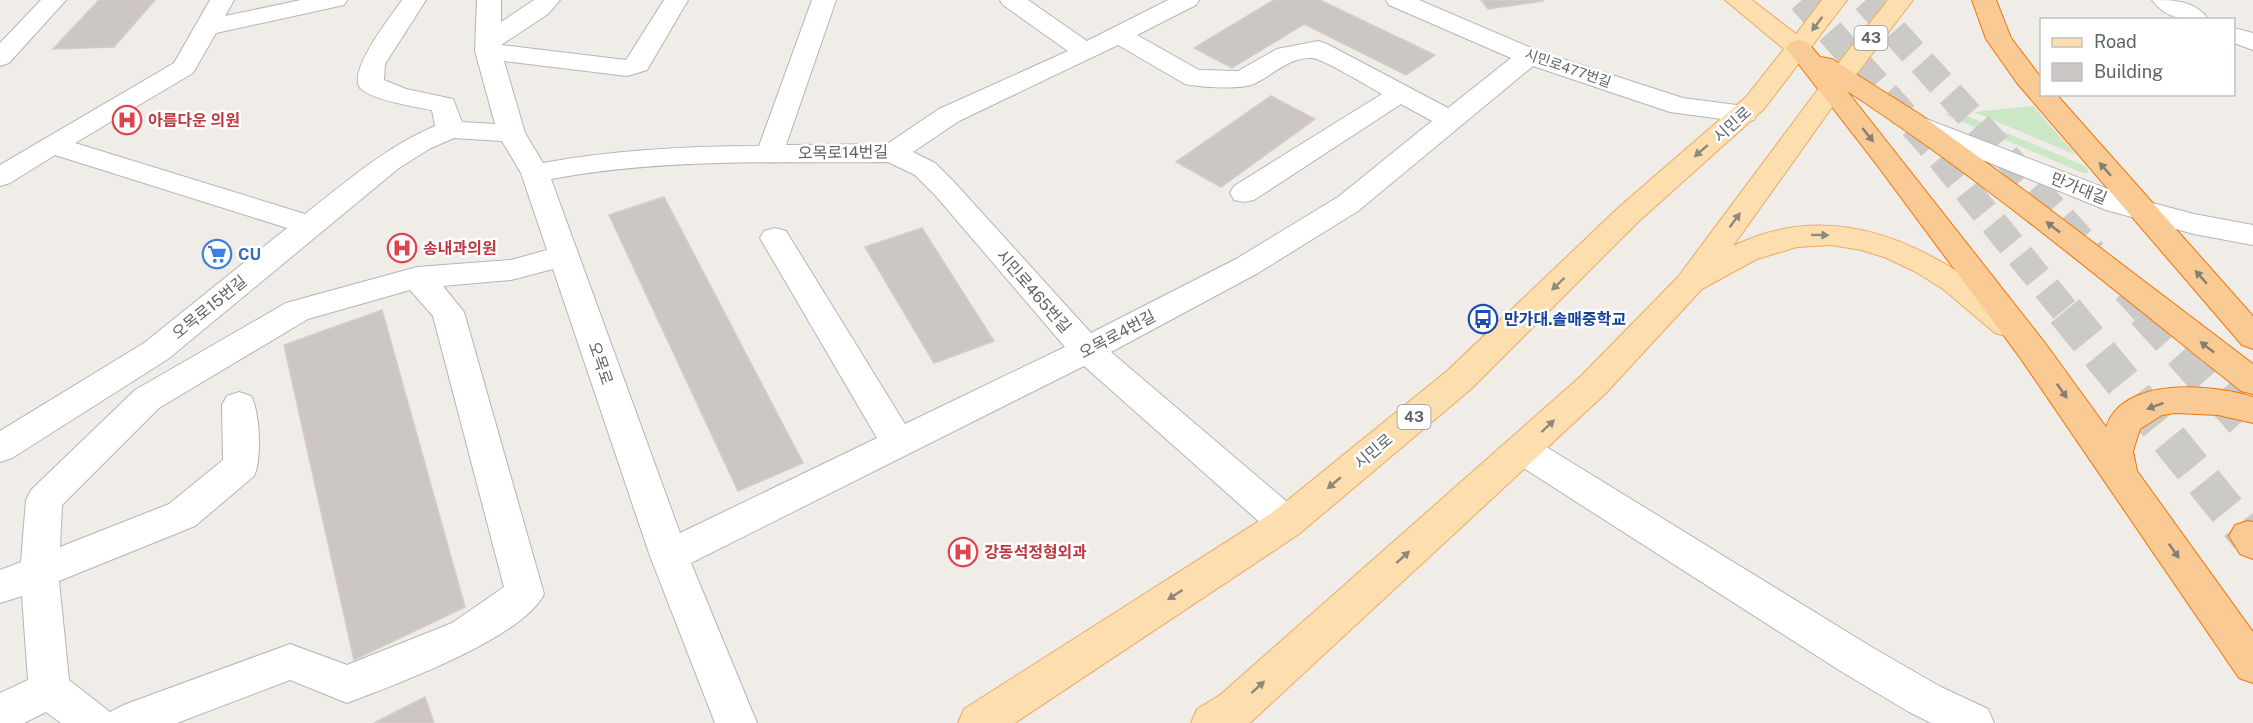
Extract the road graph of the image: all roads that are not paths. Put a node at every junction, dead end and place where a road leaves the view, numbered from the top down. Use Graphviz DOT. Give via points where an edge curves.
graph roads {
  1 [pos="54,0"];
  2 [pos="222,0"];
  3 [pos="336,0"];
  4 [pos="414,0"];
  5 [pos="489,0"];
  6 [pos="548,0"];
  7 [pos="676,0"];
  8 [pos="824,0"];
  9 [pos="1012,0"];
  10 [pos="1186,0"];
  11 [pos="1398,0"];
  12 [pos="1737,0"];
  13 [pos="1835,0"];
  14 [pos="1901,0"];
  15 [pos="1984,0"];
  16 [pos="2164,0"];
  17 [pos="2194,18"];
  18 [pos="206,28"];
  19 [pos="1118,35"];
  20 [pos="2235,35"];
  21 [pos="2253,42"];
  22 [pos="488,46"];
  23 [pos="1799,48"];
  24 [pos="1086,52"];
  25 [pos="1529,56"];
  26 [pos="0,58"];
  27 [pos="1836,83"];
  28 [pos="1401,93"];
  29 [pos="2040,93"];
  30 [pos="2043,96"];
  31 [pos="1744,114"];
  32 [pos="1452,121"];
  33 [pos="1911,121"];
  34 [pos="450,130"];
  35 [pos="510,133"];
  36 [pos="52,145"];
  37 [pos="770,153"];
  38 [pos="893,153"];
  39 [pos="13,158"];
  40 [pos="535,173"];
  41 [pos="0,177"];
  42 [pos="1244,193"];
  43 [pos="2144,212"];
  44 [pos="310,225"];
  45 [pos="2253,235"];
  46 [pos="775,238"];
  47 [pos="564,256"];
  48 [pos="417,278"];
  49 [pos="1689,285"];
  50 [pos="2253,337"];
  51 [pos="1087,350"];
  52 [pos="2033,351"];
  53 [pos="2253,382"];
  54 [pos="238,405"];
  55 [pos="2253,410"];
  56 [pos="898,443"];
  57 [pos="0,447"];
  58 [pos="1523,450"];
  59 [pos="2119,471"];
  60 [pos="1286,523"];
  61 [pos="669,556"];
  62 [pos="39,572"];
  63 [pos="0,587"];
  64 [pos="2253,665"];
  65 [pos="49,690"];
  66 [pos="1930,711"];
  67 [pos="0,714"];
  68 [pos="1230,718"];
  69 [pos="94,723"];
  70 [pos="126,723"];
  71 [pos="736,723"];
  72 [pos="979,723"];
  73 [pos="1973,723"];
  1 -- 26 [label="street"];
  2 -- 18 [label="street"];
  3 -- 18 [label="street"];
  4 -- 34 [label="street" via="372,64 371,84 398,95 444,105"];
  5 -- 22 [label="street, 오목로"];
  6 -- 22 [label="street"];
  7 -- 22 [label="street" via="638,65 627,68"];
  8 -- 37 [label="street"];
  9 -- 24 [label="street"];
  10 -- 19 [label="street, 오목로14번길"];
  11 -- 25 [label="street, 시민로477번길"];
  12 -- 23 [label="main road"];
  13 -- 23 [label="main road, 43, one-way"];
  14 -- 27 [label="main road, 43"];
  29 -- 15 [label="highway, one-way" via="2000,39"];
  16 -- 17 [label="street"];
  18 -- 36 [label="street" via="184,68"];
  19 -- 24 [label="street, 오목로14번길"];
  19 -- 28 [label="street" via="1194,78 1243,79 1286,54 1318,49"];
  20 -- 21 [label="street"];
  22 -- 35 [label="street, 오목로"];
  23 -- 27 [label="highway"];
  23 -- 31 [label="main road, 시민로 / 43"];
  24 -- 38 [label="street, 오목로14번길" via="949,115"];
  25 -- 31 [label="street, 시민로477번길" via="1679,106"];
  25 -- 32 [label="street, 오목로4번길"];
  27 -- 33 [label="highway"];
  49 -- 27 [label="main road, 43, one-way"];
  27 -- 52 [label="highway, one-way" via="1887,159"];
  28 -- 32 [label="street"];
  28 -- 42 [label="street"];
  43 -- 30 [label="highway, one-way"];
  31 -- 60 [label="main road, 시민로 / 43, one-way" via="1628,215 1458,380"];
  32 -- 51 [label="street, 오목로4번길" via="1348,204 1247,266"];
  33 -- 43 [label="street, 만가대길"];
  53 -- 33 [label="highway, one-way"];
  34 -- 35 [label="street, 오목로15번길"];
  34 -- 44 [label="street, 오목로15번길" via="388,162"];
  35 -- 40 [label="street, 오목로"];
  36 -- 39 [label="street"];
  36 -- 44 [label="street"];
  37 -- 38 [label="street, 오목로14번길"];
  37 -- 40 [label="street, 오목로14번길" via="584,164"];
  38 -- 51 [label="street, 시민로465번길" via="925,169 945,189"];
  39 -- 41 [label="street"];
  40 -- 47 [label="street, 오목로"];
  43 -- 45 [label="street, 만가대길"];
  50 -- 43 [label="highway, one-way"];
  44 -- 57 [label="street, 오목로15번길" via="156,351"];
  46 -- 56 [label="street"];
  47 -- 48 [label="street" via="511,270"];
  47 -- 61 [label="street, 오목로"];
  48 -- 62 [label="street" via="297,311 147,399 44,500"];
  48 -- 70 [label="street" via="448,312 525,594 466,635 346,684 290,662"];
  49 -- 52 [label="main road, one-way" via="1760,246 1782,239 1808,235 1868,241 1936,269 1976,296"];
  58 -- 49 [label="main road, 43, one-way" via="1593,385"];
  51 -- 56 [label="street, 오목로4번길"];
  51 -- 60 [label="street, 시민로465번길"];
  52 -- 59 [label="highway, one-way"];
  54 -- 62 [label="street" via="241,466 182,515"];
  55 -- 59 [label="highway, one-way" via="2192,399 2156,403 2125,421 2115,452"];
  56 -- 61 [label="street, 오목로4번길"];
  58 -- 66 [label="street" via="1856,659"];
  68 -- 58 [label="main road, 43, one-way"];
  59 -- 64 [label="highway, one-way"];
  60 -- 72 [label="main road, 시민로 / 43, one-way"];
  61 -- 71 [label="street, 오목로"];
  62 -- 63 [label="street"];
  62 -- 65 [label="street"];
  65 -- 67 [label="street"];
  65 -- 69 [label="street"];
  66 -- 73 [label="street"];
}
